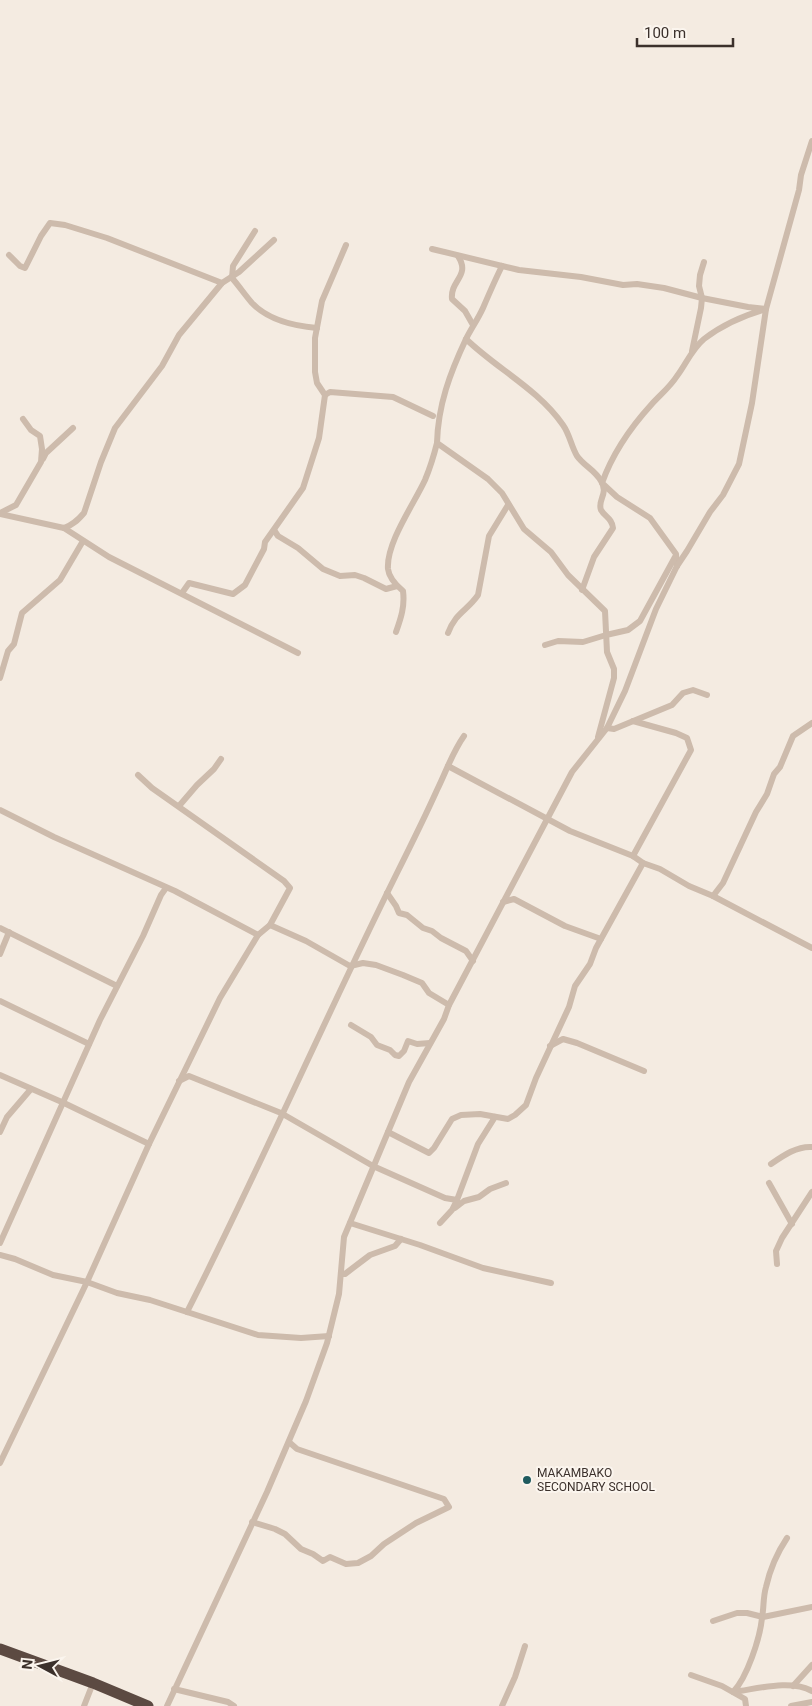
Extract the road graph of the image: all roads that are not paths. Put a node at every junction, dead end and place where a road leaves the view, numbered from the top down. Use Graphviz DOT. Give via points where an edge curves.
graph roads {
  1 [pos="812,141"];
  2 [pos="254,231"];
  3 [pos="274,240"];
  4 [pos="346,245"];
  5 [pos="432,249"];
  6 [pos="9,255"];
  7 [pos="458,256"];
  8 [pos="704,262"];
  9 [pos="502,266"];
  10 [pos="232,278"];
  11 [pos="222,284"];
  12 [pos="702,298"];
  13 [pos="766,309"];
  14 [pos="473,325"];
  15 [pos="317,328"];
  16 [pos="466,339"];
  17 [pos="692,352"];
  18 [pos="325,395"];
  19 [pos="433,416"];
  20 [pos="23,419"];
  21 [pos="73,428"];
  22 [pos="437,443"];
  23 [pos="41,462"];
  24 [pos="602,483"];
  25 [pos="508,505"];
  26 [pos="0,513"];
  27 [pos="64,528"];
  28 [pos="274,530"];
  29 [pos="83,542"];
  30 [pos="676,554"];
  31 [pos="677,566"];
  32 [pos="397,586"];
  33 [pos="582,590"];
  34 [pos="182,593"];
  35 [pos="396,632"];
  36 [pos="448,633"];
  37 [pos="606,635"];
  38 [pos="545,645"];
  39 [pos="298,653"];
  40 [pos="0,678"];
  41 [pos="707,694"];
  42 [pos="633,721"];
  43 [pos="812,723"];
  44 [pos="607,728"];
  45 [pos="464,736"];
  46 [pos="597,740"];
  47 [pos="221,759"];
  48 [pos="448,766"];
  49 [pos="138,775"];
  50 [pos="179,806"];
  51 [pos="0,810"];
  52 [pos="548,819"];
  53 [pos="633,856"];
  54 [pos="643,863"];
  55 [pos="166,888"];
  56 [pos="387,893"];
  57 [pos="713,896"];
  58 [pos="502,902"];
  59 [pos="270,925"];
  60 [pos="0,928"];
  61 [pos="9,932"];
  62 [pos="258,935"];
  63 [pos="601,939"];
  64 [pos="812,948"];
  65 [pos="0,954"];
  66 [pos="473,961"];
  67 [pos="350,966"];
  68 [pos="117,986"];
  69 [pos="0,1002"];
  70 [pos="449,1005"];
  71 [pos="351,1025"];
  72 [pos="430,1043"];
  73 [pos="89,1044"];
  74 [pos="550,1046"];
  75 [pos="644,1071"];
  76 [pos="0,1075"];
  77 [pos="179,1081"];
  78 [pos="31,1089"];
  79 [pos="64,1103"];
  80 [pos="282,1113"];
  81 [pos="495,1117"];
  82 [pos="0,1132"];
  83 [pos="388,1132"];
  84 [pos="149,1144"];
  85 [pos="812,1147"];
  86 [pos="771,1164"];
  87 [pos="373,1166"];
  88 [pos="506,1183"];
  89 [pos="770,1183"];
  90 [pos="812,1192"];
  91 [pos="457,1200"];
  92 [pos="452,1210"];
  93 [pos="350,1222"];
  94 [pos="440,1223"];
  95 [pos="792,1224"];
  96 [pos="400,1239"];
  97 [pos="0,1244"];
  98 [pos="0,1255"];
  99 [pos="777,1264"];
  100 [pos="341,1274"];
  101 [pos="87,1282"];
  102 [pos="551,1284"];
  103 [pos="187,1312"];
  104 [pos="329,1336"];
  105 [pos="289,1442"];
  106 [pos="0,1463"];
  107 [pos="252,1522"];
  108 [pos="787,1538"];
  109 [pos="812,1607"];
  110 [pos="763,1617"];
  111 [pos="714,1621"];
  112 [pos="524,1646"];
  113 [pos="0,1649"];
  114 [pos="812,1665"];
  115 [pos="690,1675"];
  116 [pos="93,1683"];
  117 [pos="793,1686"];
  118 [pos="174,1689"];
  119 [pos="812,1691"];
  120 [pos="733,1692"];
  121 [pos="812,1702"];
  122 [pos="84,1706"];
  123 [pos="148,1706"];
  124 [pos="167,1706"];
  125 [pos="234,1706"];
  126 [pos="502,1706"];
  127 [pos="746,1706"];
  128 [pos="792,1706"];
  1 -- 13 [label="street"];
  2 -- 10 [label="street" via="233,266"];
  3 -- 10 [label="street"];
  4 -- 15 [label="street" via="322,301"];
  5 -- 7 [label="street"];
  6 -- 11 [label="street" via="25,268 50,222 65,224"];
  7 -- 9 [label="street"];
  7 -- 14 [label="street" via="463,263 462,272 452,299 465,311"];
  8 -- 12 [label="street" via="699,286"];
  9 -- 12 [label="street" via="623,285 664,288"];
  9 -- 14 [label="street"];
  10 -- 11 [label="street"];
  10 -- 15 [label="street" via="252,302 271,316"];
  11 -- 27 [label="street" via="179,335 162,366 115,428 84,513"];
  12 -- 13 [label="street"];
  12 -- 17 [label="street"];
  13 -- 17 [label="street" via="727,324"];
  13 -- 31 [label="street" via="739,464"];
  14 -- 16 [label="street"];
  15 -- 18 [label="street" via="315,372 317,383"];
  16 -- 22 [label="street" via="442,399"];
  16 -- 24 [label="street" via="524,384 550,409 570,435 578,458 597,474"];
  17 -- 24 [label="street" via="677,376 620,446"];
  18 -- 19 [label="street" via="330,392 393,397"];
  18 -- 28 [label="street" via="319,438 304,488"];
  20 -- 23 [label="street" via="40,436"];
  21 -- 23 [label="street" via="46,453"];
  22 -- 25 [label="street" via="488,480 502,493"];
  22 -- 32 [label="street" via="424,482 393,543 388,572"];
  23 -- 26 [label="street" via="16,505"];
  24 -- 30 [label="street" via="650,518"];
  24 -- 33 [label="street" via="604,492 600,503 613,528 594,558"];
  25 -- 33 [label="street" via="524,529 551,552"];
  25 -- 36 [label="street" via="489,536 478,595 452,622"];
  26 -- 27 [label="street"];
  27 -- 29 [label="street"];
  28 -- 32 [label="street" via="324,569 340,576 355,575 386,589"];
  28 -- 34 [label="street" via="245,585 233,594 189,583"];
  29 -- 34 [label="street"];
  29 -- 40 [label="street" via="60,580 22,613"];
  30 -- 31 [label="street"];
  30 -- 37 [label="street" via="640,621 628,630"];
  31 -- 44 [label="street"];
  32 -- 35 [label="street" via="403,591 404,598"];
  33 -- 37 [label="street" via="605,611"];
  34 -- 39 [label="street"];
  37 -- 38 [label="street" via="583,642 558,641"];
  37 -- 46 [label="street" via="614,678"];
  41 -- 42 [label="street" via="693,690 683,692 672,705"];
  42 -- 44 [label="street" via="614,729"];
  42 -- 53 [label="street" via="687,738 691,750"];
  43 -- 57 [label="street" via="793,736 723,883"];
  44 -- 46 [label="street"];
  45 -- 48 [label="street"];
  46 -- 52 [label="street" via="572,772"];
  47 -- 50 [label="street"];
  48 -- 52 [label="street"];
  48 -- 56 [label="street"];
  49 -- 50 [label="street"];
  50 -- 59 [label="street" via="290,888"];
  51 -- 55 [label="street"];
  52 -- 53 [label="street"];
  52 -- 58 [label="street"];
  53 -- 54 [label="street"];
  54 -- 57 [label="street"];
  54 -- 63 [label="street"];
  55 -- 62 [label="street"];
  55 -- 68 [label="street"];
  56 -- 66 [label="street" via="398,913 407,915 423,928 466,950"];
  56 -- 67 [label="street"];
  57 -- 64 [label="street"];
  58 -- 63 [label="street" via="514,900 565,926"];
  58 -- 66 [label="street"];
  59 -- 62 [label="street"];
  59 -- 67 [label="street"];
  60 -- 61 [label="street"];
  61 -- 65 [label="street"];
  61 -- 68 [label="street"];
  62 -- 77 [label="street" via="220,998"];
  63 -- 74 [label="street" via="575,986"];
  66 -- 70 [label="street"];
  67 -- 70 [label="street" via="376,965 403,975 422,984"];
  67 -- 80 [label="street"];
  68 -- 73 [label="street"];
  69 -- 73 [label="street"];
  70 -- 72 [label="street"];
  71 -- 72 [label="street" via="371,1037 377,1045 399,1056 408,1041"];
  72 -- 83 [label="street"];
  73 -- 79 [label="street"];
  74 -- 75 [label="street" via="563,1039 577,1042"];
  74 -- 81 [label="street" via="526,1105 508,1118"];
  76 -- 78 [label="street"];
  77 -- 80 [label="street" via="190,1076"];
  77 -- 84 [label="street"];
  78 -- 79 [label="street"];
  78 -- 82 [label="street" via="7,1117"];
  79 -- 84 [label="street"];
  79 -- 97 [label="street"];
  80 -- 87 [label="street"];
  80 -- 103 [label="street"];
  81 -- 83 [label="street" via="480,1114 452,1119 429,1153"];
  81 -- 91 [label="street" via="478,1144"];
  83 -- 87 [label="street"];
  84 -- 101 [label="street"];
  85 -- 86 [label="street" via="788,1153"];
  87 -- 91 [label="street"];
  87 -- 93 [label="street"];
  88 -- 92 [label="street" via="464,1201"];
  89 -- 95 [label="street"];
  90 -- 95 [label="street"];
  91 -- 92 [label="street"];
  92 -- 94 [label="street"];
  93 -- 96 [label="street"];
  93 -- 100 [label="street" via="344,1237"];
  95 -- 99 [label="street" via="776,1251"];
  96 -- 100 [label="street" via="395,1246 370,1255"];
  96 -- 102 [label="street" via="482,1268"];
  98 -- 101 [label="street" via="53,1275"];
  100 -- 104 [label="street"];
  101 -- 103 [label="street"];
  101 -- 106 [label="street"];
  103 -- 104 [label="street" via="258,1335"];
  104 -- 105 [label="street"];
  105 -- 107 [label="street"];
  105 -- 107 [label="street" via="305,1452 444,1499 448,1507 416,1523 371,1556 358,1563 346,1564 330,1557 323,1561 301,1549 285,1534"];
  107 -- 118 [label="street"];
  108 -- 110 [label="street" via="771,1569 762,1604"];
  109 -- 110 [label="street"];
  110 -- 111 [label="street" via="747,1613"];
  110 -- 120 [label="street" via="748,1667"];
  112 -- 126 [label="street"];
  113 -- 116 [label="highway"];
  114 -- 117 [label="street"];
  115 -- 120 [label="street"];
  116 -- 122 [label="street"];
  116 -- 123 [label="highway"];
  117 -- 119 [label="street"];
  117 -- 120 [label="street"];
  118 -- 124 [label="street"];
  118 -- 125 [label="street"];
  120 -- 127 [label="street" via="745,1699"];
  121 -- 128 [label="street"];
}
